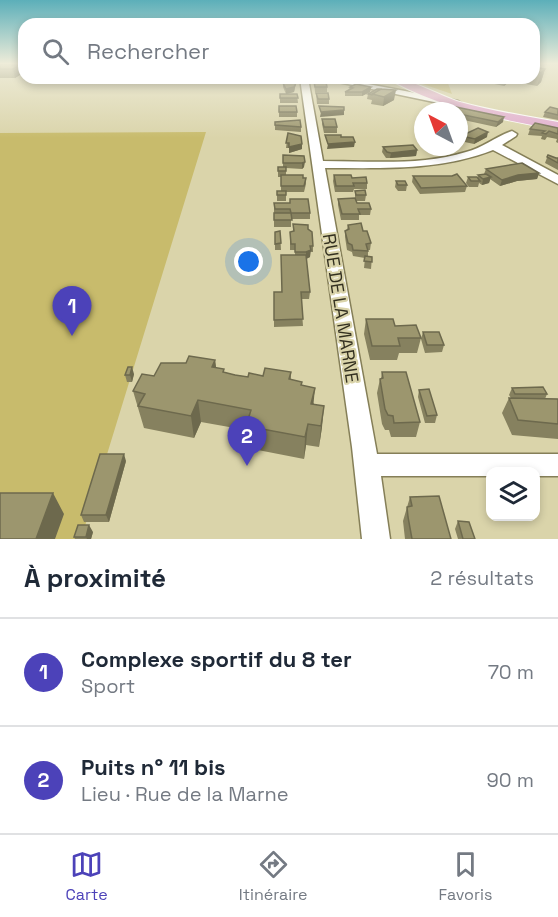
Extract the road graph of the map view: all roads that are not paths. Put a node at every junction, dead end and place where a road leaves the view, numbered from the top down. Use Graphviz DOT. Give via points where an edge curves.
graph roads {
  1 [pos="306,88"];
  2 [pos="371,88"];
  3 [pos="404,88"];
  4 [pos="418,88"];
  5 [pos="419,88"];
  6 [pos="391,92"];
  7 [pos="447,102"];
  8 [pos="453,102"];
  9 [pos="468,106"];
  10 [pos="468,106"];
  11 [pos="494,111"];
  12 [pos="509,116"];
  13 [pos="558,126"];
  14 [pos="512,134"];
  15 [pos="493,146"];
  16 [pos="317,164"];
  17 [pos="558,180"];
  18 [pos="366,465"];
  19 [pos="558,465"];
  20 [pos="376,539"];
  1 -- 16 [label="street, RUE DE LA MARNE"];
  2 -- 6 [label="street"];
  3 -- 6 [label="street"];
  4 -- 8 [label="main road"];
  5 -- 11 [label="main road"];
  6 -- 7 [label="street"];
  9 -- 11 [label="main road"];
  10 -- 12 [label="main road"];
  11 -- 12 [label="main road"];
  12 -- 13 [label="main road"];
  14 -- 15 [label="street"];
  15 -- 16 [label="street" via="432,162"];
  15 -- 17 [label="street"];
  16 -- 18 [label="street, RUE DE LA MARNE"];
  18 -- 19 [label="street"];
  18 -- 20 [label="street, RUE DE LA MARNE"];
}
